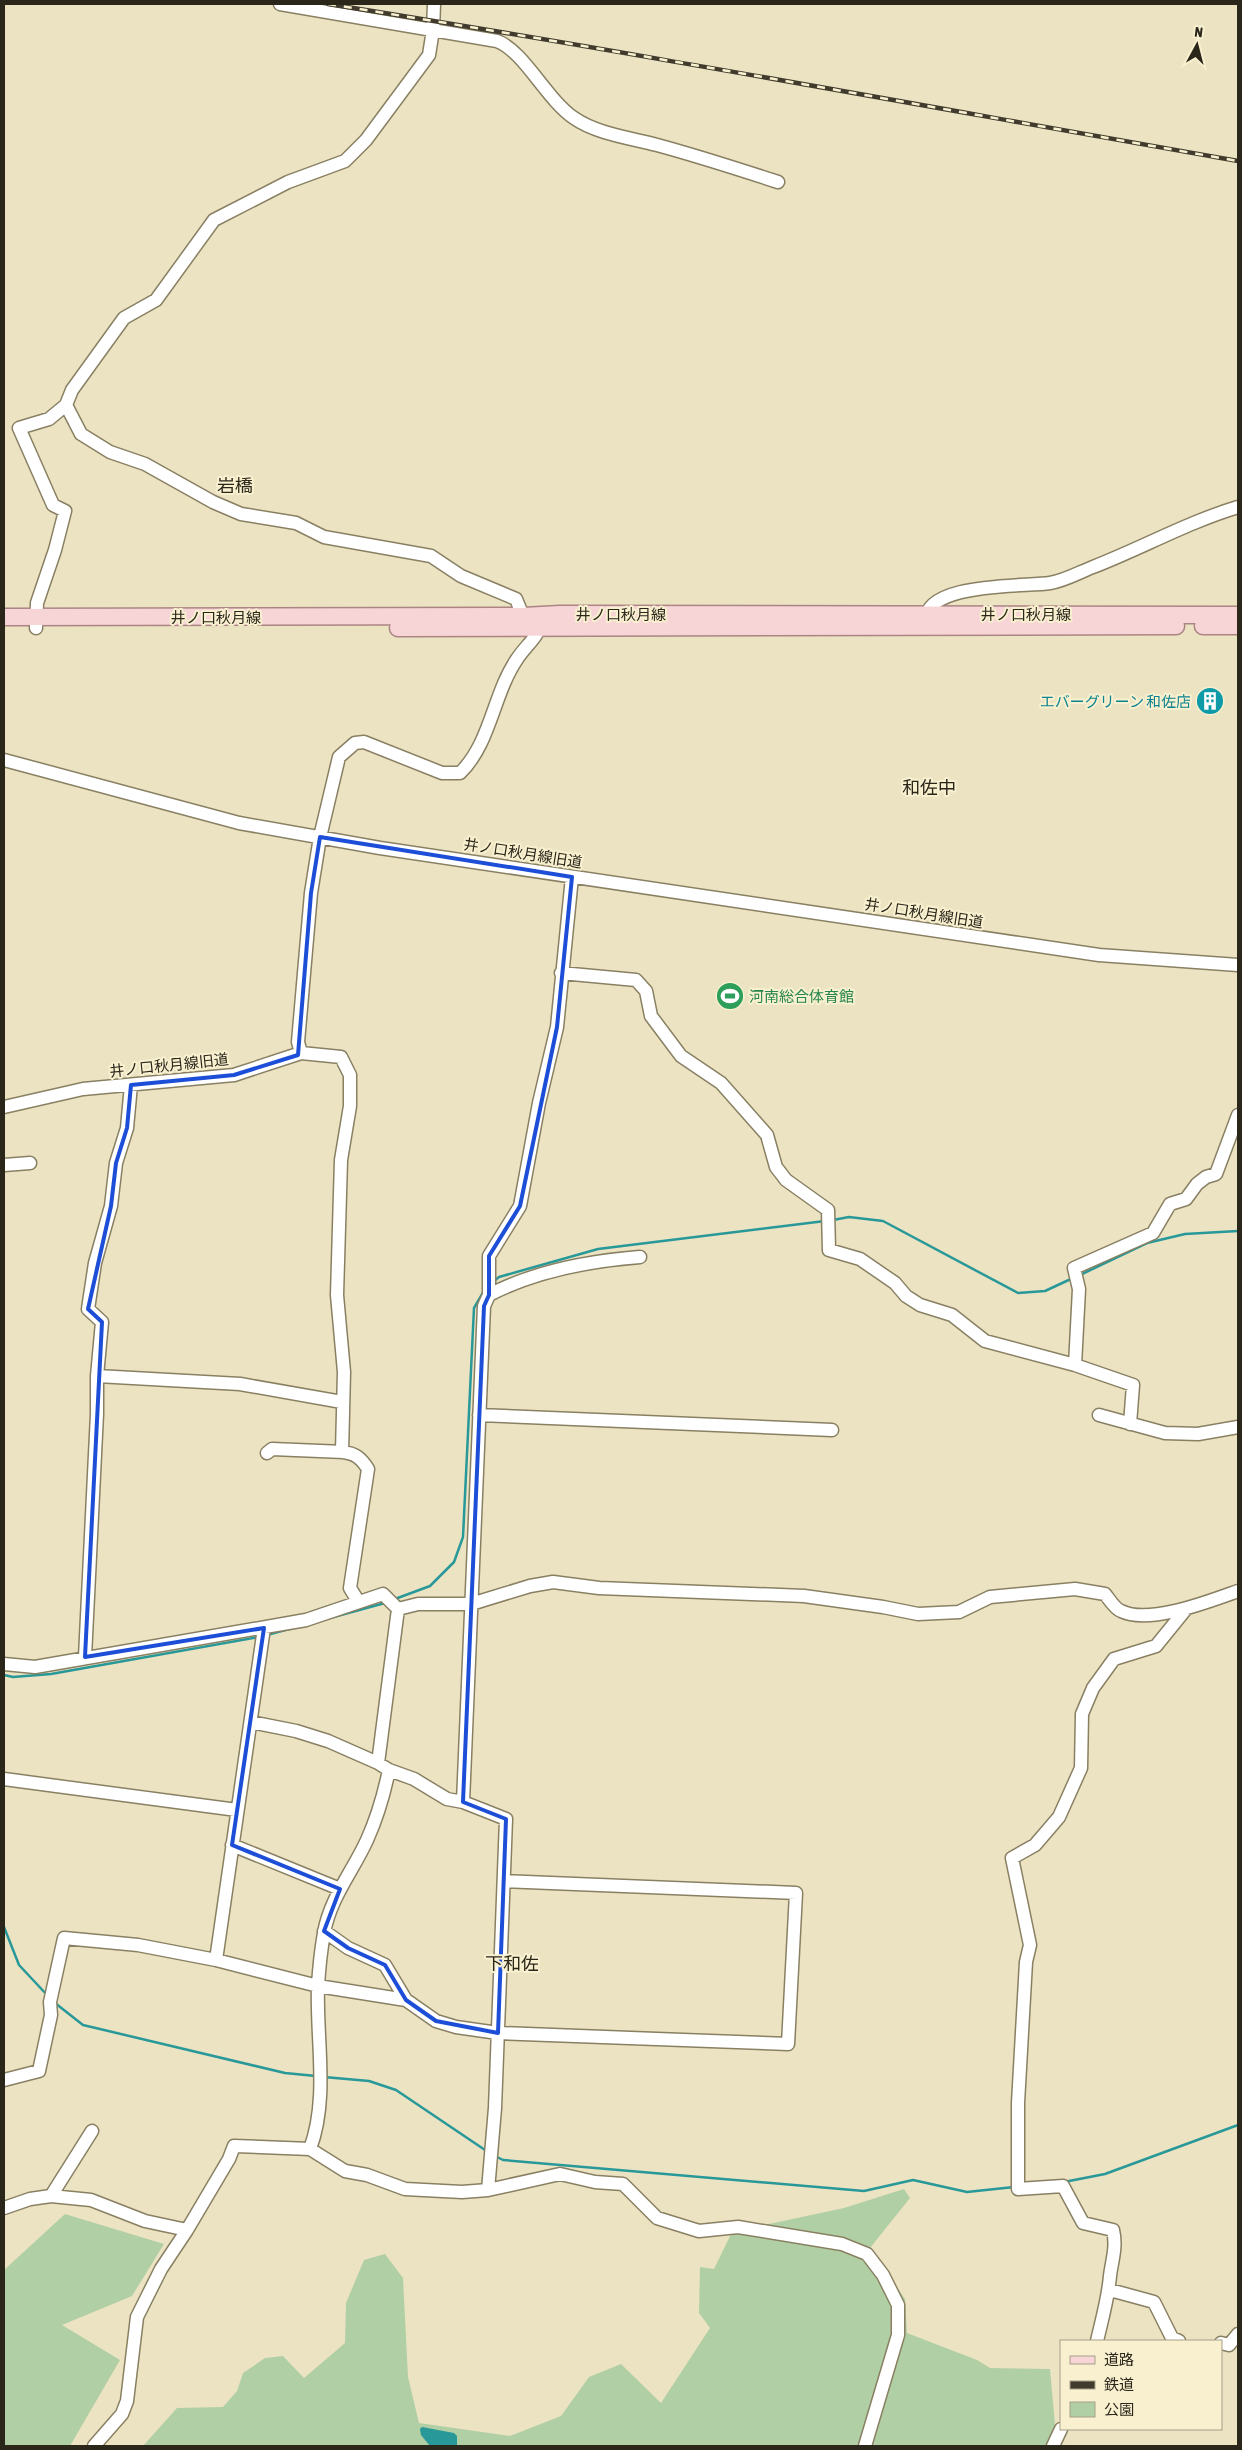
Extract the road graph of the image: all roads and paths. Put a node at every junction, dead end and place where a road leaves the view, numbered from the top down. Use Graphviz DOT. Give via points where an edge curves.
graph roads {
  1 [pos="280,4"];
  2 [pos="434,4"];
  3 [pos="433,30"];
  4 [pos="778,182"];
  5 [pos="66,406"];
  6 [pos="1238,507"];
  7 [pos="1238,615"];
  8 [pos="523,616"];
  9 [pos="4,617"];
  10 [pos="926,620"];
  11 [pos="542,622"];
  12 [pos="36,623"];
  13 [pos="1238,626"];
  14 [pos="4,628"];
  15 [pos="4,760"];
  16 [pos="320,837"];
  17 [pos="572,877"];
  18 [pos="1238,965"];
  19 [pos="561,974"];
  20 [pos="301,1053"];
  21 [pos="131,1085"];
  22 [pos="4,1107"];
  23 [pos="1238,1115"];
  24 [pos="30,1163"];
  25 [pos="4,1165"];
  26 [pos="640,1257"];
  27 [pos="489,1295"];
  28 [pos="1075,1365"];
  29 [pos="97,1376"];
  30 [pos="342,1402"];
  31 [pos="479,1415"];
  32 [pos="1099,1416"];
  33 [pos="1130,1424"];
  34 [pos="1238,1427"];
  35 [pos="832,1430"];
  36 [pos="344,1452"];
  37 [pos="267,1453"];
  38 [pos="1238,1591"];
  39 [pos="358,1600"];
  40 [pos="470,1604"];
  41 [pos="397,1607"];
  42 [pos="1186,1609"];
  43 [pos="264,1628"];
  44 [pos="85,1657"];
  45 [pos="4,1664"];
  46 [pos="251,1722"];
  47 [pos="378,1763"];
  48 [pos="389,1770"];
  49 [pos="4,1779"];
  50 [pos="463,1802"];
  51 [pos="238,1810"];
  52 [pos="232,1845"];
  53 [pos="504,1881"];
  54 [pos="340,1888"];
  55 [pos="324,1931"];
  56 [pos="216,1960"];
  57 [pos="318,1986"];
  58 [pos="406,2000"];
  59 [pos="498,2033"];
  60 [pos="4,2080"];
  61 [pos="92,2131"];
  62 [pos="310,2149"];
  63 [pos="488,2190"];
  64 [pos="50,2196"];
  65 [pos="4,2208"];
  66 [pos="187,2230"];
  67 [pos="1110,2290"];
  68 [pos="1238,2334"];
  69 [pos="1097,2340"];
  70 [pos="1177,2340"];
  71 [pos="1222,2343"];
  72 [pos="1061,2430"];
  73 [pos="94,2446"];
  74 [pos="865,2446"];
  75 [pos="1053,2446"];
  1 -- 3 [label="street"];
  2 -- 3 [label="street"];
  3 -- 4 [label="street" via="497,40 509,45 547,93 574,118 595,128 699,156"];
  3 -- 5 [label="street" via="429,56 366,140 345,161 288,182 214,220 156,300 124,318 72,390"];
  5 -- 8 [label="street" via="81,434 110,452 145,464 213,502 241,514 296,522 324,537 431,556 460,576 516,599"];
  5 -- 12 [label="street" via="49,420 19,428 53,505 65,511 37,603"];
  6 -- 10 [label="street" via="1206,517 1052,583 972,589 933,602"];
  7 -- 10 [label="main road, 井ノ口秋月線"];
  8 -- 11 [label="main road, 井ノ口秋月線"];
  8 -- 12 [label="main road, 井ノ口秋月線"];
  9 -- 12 [label="main road, 井ノ口秋月線"];
  10 -- 11 [label="main road, 井ノ口秋月線"];
  10 -- 13 [label="main road, 井ノ口秋月線"];
  11 -- 12 [label="main road, 井ノ口秋月線"];
  11 -- 16 [label="street" via="536,638 504,679 481,742 472,761 460,773 442,773 364,742 355,743 339,757"];
  12 -- 14 [label="main road, 井ノ口秋月線"];
  15 -- 16 [label="street, 井ノ口秋月線旧道" via="239,824"];
  16 -- 17 [label="street, 井ノ口秋月線旧道"];
  16 -- 20 [label="street" via="310,902 298,1042"];
  17 -- 18 [label="street, 井ノ口秋月線旧道" via="1099,955"];
  17 -- 19 [label="street"];
  19 -- 27 [label="street" via="557,1027 520,1206 489,1256"];
  19 -- 28 [label="street" via="636,980 646,991 651,1016 681,1056 721,1083 767,1135 776,1167 786,1180 828,1210 829,1250 860,1259 896,1283 906,1296 952,1315 985,1341"];
  20 -- 21 [label="street, 井ノ口秋月線旧道" via="234,1075"];
  20 -- 30 [label="street" via="341,1057 350,1075 350,1106 341,1160 336,1295 344,1372"];
  21 -- 22 [label="street, 井ノ口秋月線旧道" via="84,1090"];
  21 -- 29 [label="street" via="127,1128 116,1163 111,1206 88,1309 102,1322"];
  23 -- 28 [label="street" via="1216,1174 1197,1184 1186,1198 1170,1204 1153,1233 1074,1268 1079,1290"];
  24 -- 25 [label="street"];
  26 -- 27 [label="street" via="597,1260 509,1284"];
  27 -- 31 [label="street" via="484,1306"];
  28 -- 33 [label="street" via="1133,1385"];
  29 -- 30 [label="street" via="240,1384"];
  29 -- 44 [label="street"];
  30 -- 36 [label="street"];
  31 -- 35 [label="street"];
  31 -- 40 [label="street"];
  32 -- 33 [label="street"];
  33 -- 34 [label="street" via="1165,1433 1198,1434"];
  36 -- 37 [label="street" via="272,1449"];
  36 -- 39 [label="street" via="358,1457 368,1469 350,1588"];
  38 -- 42 [label="street"];
  39 -- 41 [label="street" via="383,1594"];
  39 -- 43 [label="street" via="306,1620"];
  40 -- 41 [label="street"];
  40 -- 42 [label="street" via="553,1582 599,1588 804,1596 918,1614 959,1612 990,1597 1075,1589 1105,1594 1120,1611 1140,1616"];
  40 -- 50 [label="street"];
  41 -- 47 [label="street"];
  42 -- 67 [label="street" via="1156,1646 1114,1659 1098,1681 1082,1714 1081,1768 1059,1817 1035,1845 1012,1858 1030,1945 1026,1962 1018,2103 1018,2189 1063,2186 1083,2223 1113,2230 1116,2244"];
  43 -- 44 [label="street"];
  43 -- 46 [label="street"];
  44 -- 45 [label="street" via="35,1667"];
  46 -- 47 [label="street" via="296,1730"];
  46 -- 51 [label="street"];
  47 -- 48 [label="street"];
  48 -- 50 [label="street" via="414,1779 447,1799"];
  48 -- 54 [label="street" via="367,1840"];
  49 -- 51 [label="street"];
  50 -- 53 [label="street" via="506,1819"];
  51 -- 52 [label="street"];
  52 -- 54 [label="street"];
  52 -- 56 [label="street"];
  53 -- 59 [label="street"];
  53 -- 59 [label="street" via="796,1893 788,2044"];
  54 -- 55 [label="street"];
  55 -- 57 [label="street"];
  55 -- 58 [label="street" via="348,1948 385,1965"];
  56 -- 57 [label="street"];
  56 -- 60 [label="street" via="138,1945 64,1938 39,2072"];
  57 -- 58 [label="street"];
  57 -- 62 [label="street" via="321,2073 315,2136"];
  58 -- 59 [label="street" via="436,2021"];
  59 -- 63 [label="street"];
  61 -- 64 [label="street"];
  62 -- 63 [label="street" via="345,2171 405,2189"];
  62 -- 66 [label="street" via="234,2146"];
  63 -- 74 [label="street" via="560,2174 623,2184 658,2218 699,2231 738,2227 842,2244 867,2254 898,2305 898,2335"];
  64 -- 65 [label="street"];
  64 -- 66 [label="street" via="91,2200 145,2221"];
  66 -- 73 [label="street" via="161,2269 137,2317 127,2401 122,2414"];
  67 -- 69 [label="street"];
  67 -- 70 [label="street" via="1154,2302 1172,2338"];
  68 -- 71 [label="street" via="1229,2345"];
  72 -- 75 [label="street"];
}
